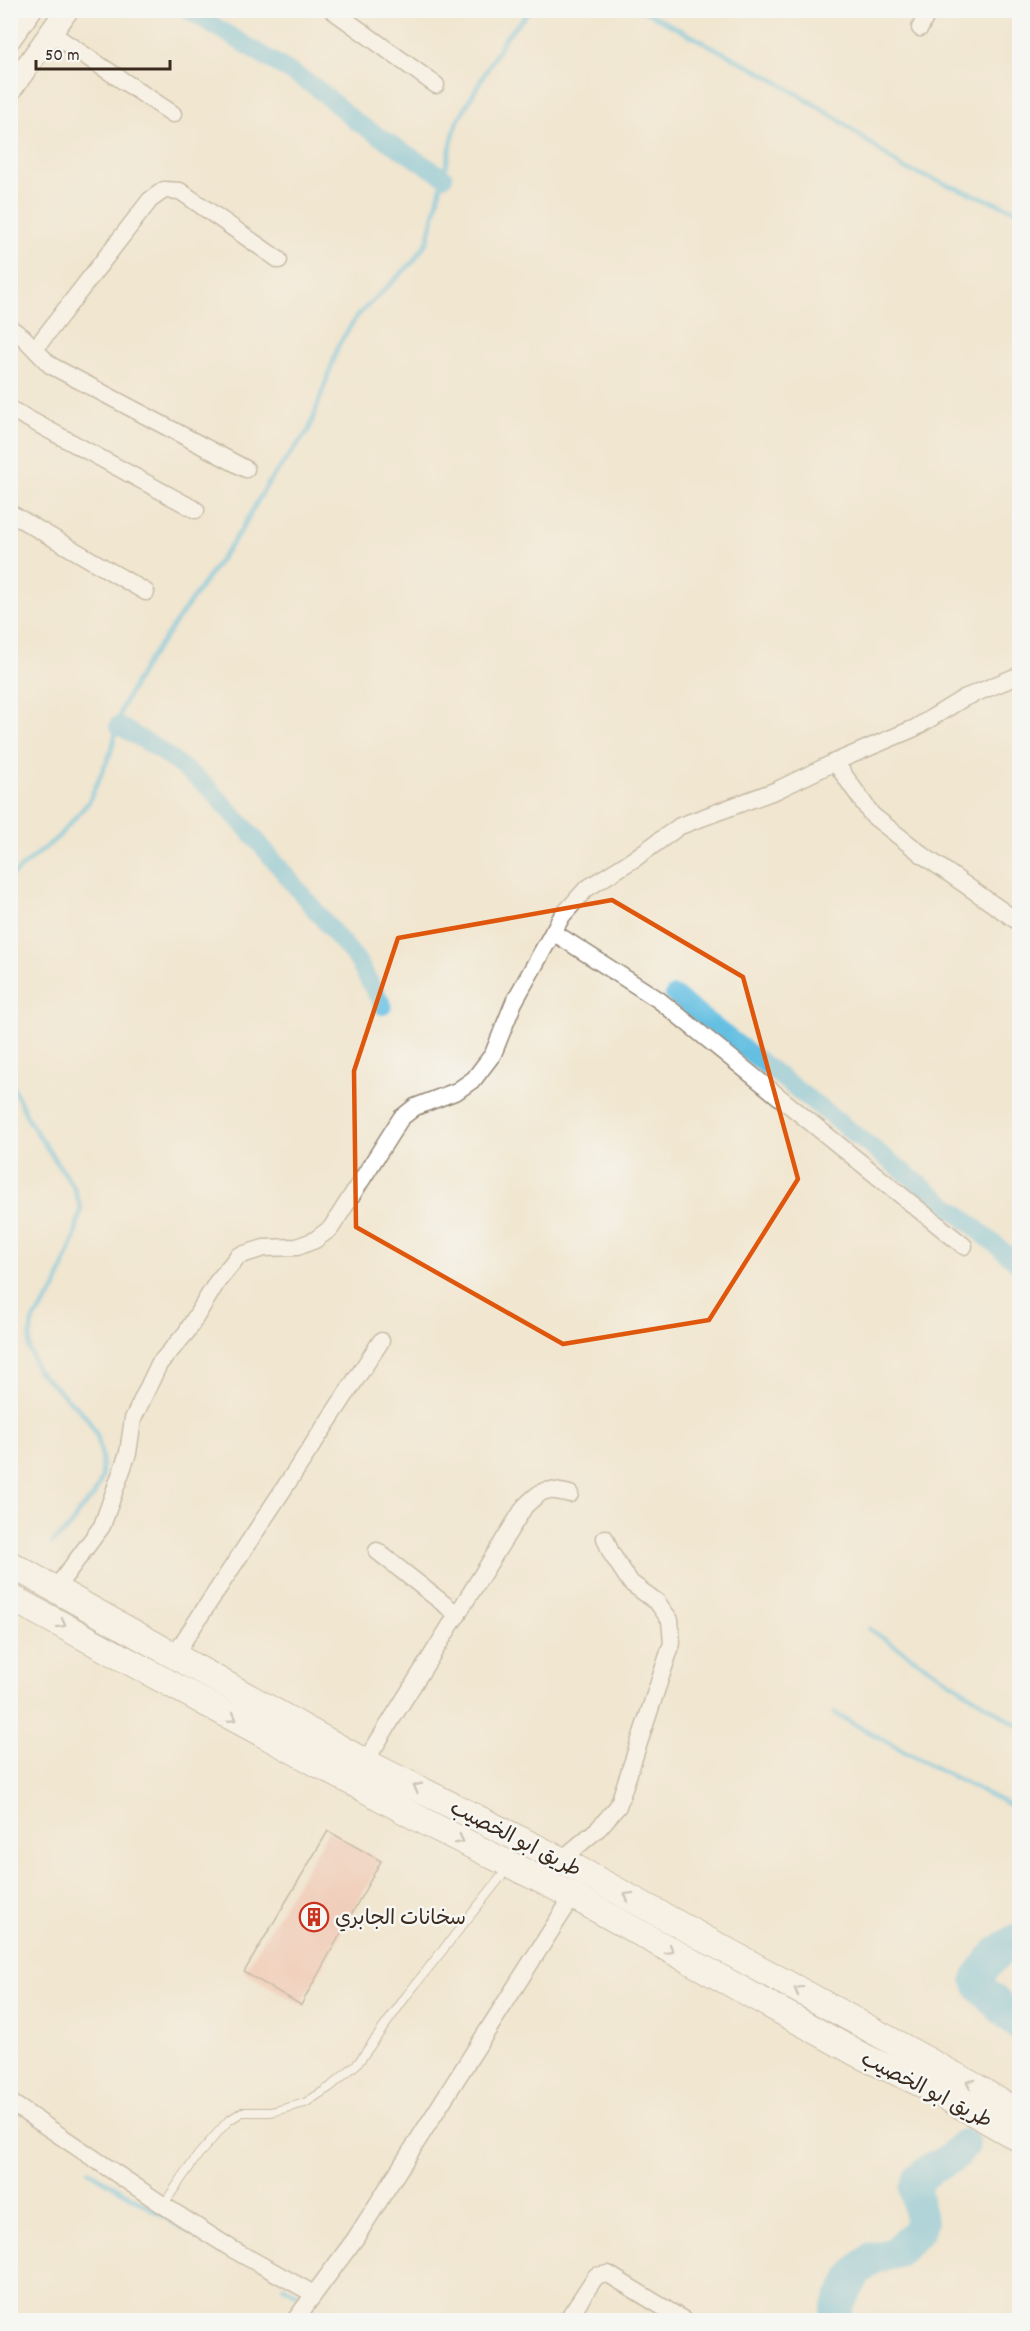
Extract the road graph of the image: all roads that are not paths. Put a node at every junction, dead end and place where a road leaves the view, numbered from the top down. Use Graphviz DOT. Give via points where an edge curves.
graph roads {
  1 [pos="30,10"];
  2 [pos="66,10"];
  3 [pos="332,10"];
  4 [pos="929,10"];
  5 [pos="920,28"];
  6 [pos="51,33"];
  7 [pos="10,38"];
  8 [pos="435,85"];
  9 [pos="10,90"];
  10 [pos="174,114"];
  11 [pos="279,260"];
  12 [pos="10,328"];
  13 [pos="34,349"];
  14 [pos="10,409"];
  15 [pos="246,469"];
  16 [pos="196,510"];
  17 [pos="10,513"];
  18 [pos="146,592"];
  19 [pos="1020,675"];
  20 [pos="835,762"];
  21 [pos="1020,923"];
  22 [pos="554,932"];
  23 [pos="964,1246"];
  24 [pos="381,1341"];
  25 [pos="570,1494"];
  26 [pos="605,1538"];
  27 [pos="377,1551"];
  28 [pos="10,1564"];
  29 [pos="56,1588"];
  30 [pos="10,1597"];
  31 [pos="458,1615"];
  32 [pos="175,1654"];
  33 [pos="365,1761"];
  34 [pos="561,1860"];
  35 [pos="510,1865"];
  36 [pos="573,1896"];
  37 [pos="870,2030"];
  38 [pos="858,2054"];
  39 [pos="10,2102"];
  40 [pos="1020,2114"];
  41 [pos="1020,2139"];
  42 [pos="163,2205"];
  43 [pos="314,2294"];
  44 [pos="295,2320"];
  45 [pos="567,2320"];
  46 [pos="684,2320"];
  1 -- 7 [label="main road"];
  2 -- 6 [label="main road"];
  3 -- 8 [label="street"];
  4 -- 5 [label="street"];
  6 -- 9 [label="main road"];
  6 -- 10 [label="street"];
  11 -- 13 [label="street" via="180,192 164,190 150,200"];
  12 -- 13 [label="street"];
  13 -- 15 [label="street" via="50,365"];
  14 -- 16 [label="street"];
  17 -- 18 [label="street"];
  19 -- 20 [label="street" via="964,698 915,728"];
  20 -- 21 [label="street" via="872,816"];
  20 -- 22 [label="street" via="777,790 680,826 586,889 562,916"];
  22 -- 23 [label="street" via="659,1000"];
  22 -- 29 [label="street" via="514,1002 493,1054 474,1079 457,1091 415,1107 401,1118 331,1228 315,1240 297,1246 264,1248 238,1256 217,1282 186,1333 159,1364 133,1419 128,1453 102,1526"];
  24 -- 32 [label="street"];
  25 -- 31 [label="street" via="541,1491 525,1506"];
  26 -- 34 [label="street" via="631,1583 657,1602 670,1620 672,1643 618,1806"];
  27 -- 31 [label="street"];
  28 -- 29 [label="main road, طريق ابو الخصيب"];
  29 -- 32 [label="main road, طريق ابو الخصيب"];
  30 -- 35 [label="main road, طريق ابو الخصيب, one-way"];
  31 -- 33 [label="street"];
  32 -- 33 [label="main road, طريق ابو الخصيب"];
  34 -- 33 [label="main road, طريق ابو الخصيب, one-way"];
  37 -- 34 [label="main road, طريق ابو الخصيب, one-way"];
  35 -- 36 [label="main road, طريق ابو الخصيب"];
  35 -- 42 [label="lane" via="358,2063 305,2103 271,2112 242,2112 228,2121"];
  36 -- 38 [label="main road, طريق ابو الخصيب, one-way"];
  36 -- 43 [label="street" via="355,2239"];
  37 -- 38 [label="main road"];
  40 -- 37 [label="main road, طريق ابو الخصيب, one-way"];
  38 -- 41 [label="main road, طريق ابو الخصيب" via="926,2086"];
  39 -- 42 [label="street"];
  42 -- 43 [label="street"];
  43 -- 44 [label="street"];
  45 -- 46 [label="street" via="596,2276 608,2274"];
}
